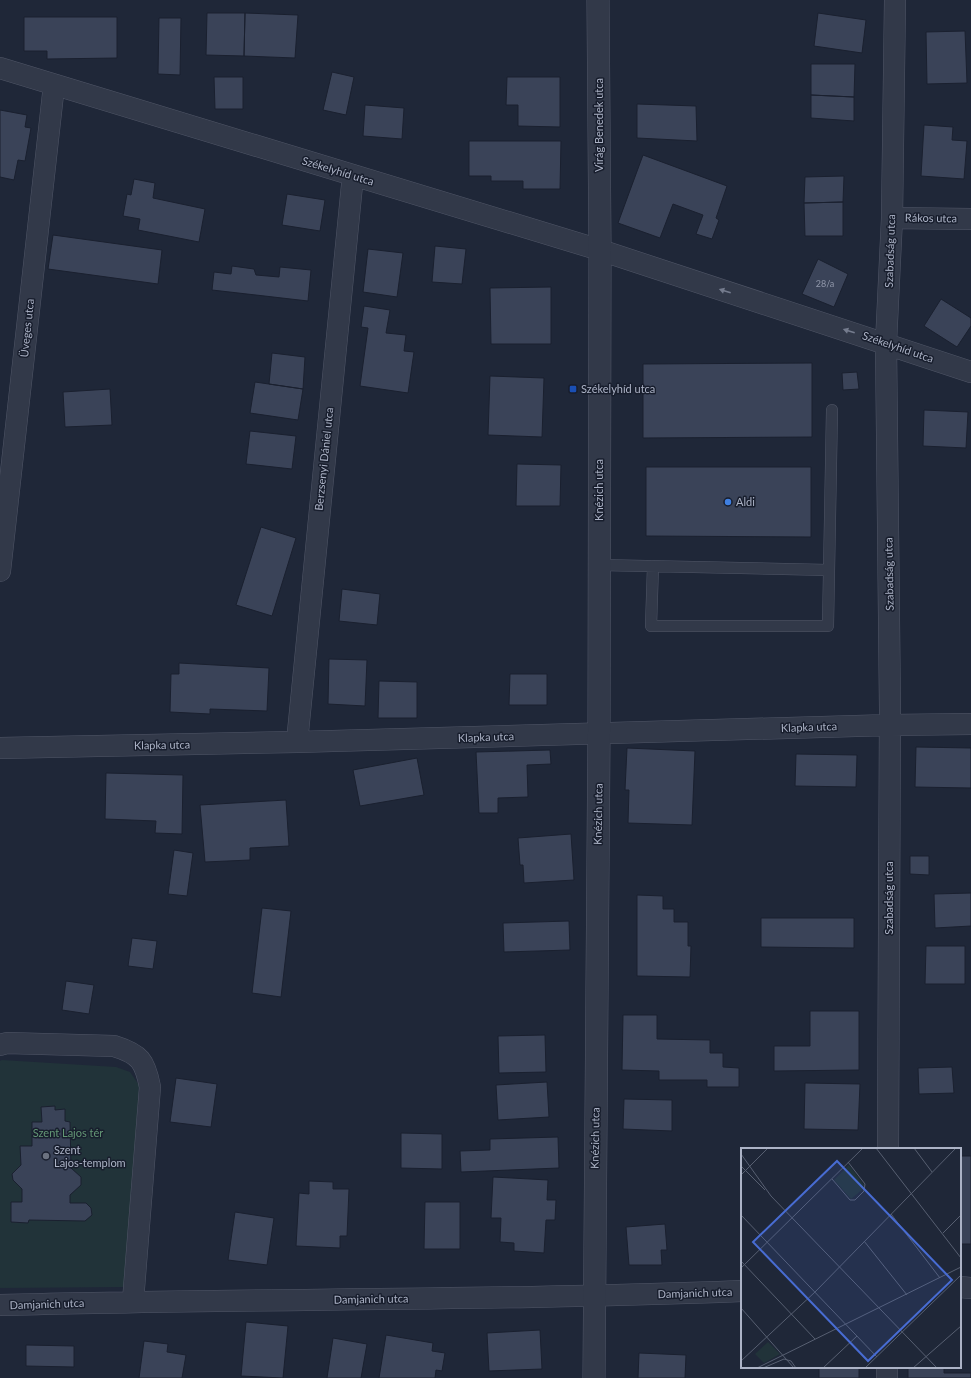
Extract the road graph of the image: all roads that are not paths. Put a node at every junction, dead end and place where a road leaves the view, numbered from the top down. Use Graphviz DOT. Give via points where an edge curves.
graph roads {
  1 [pos="598,0"];
  2 [pos="895,0"];
  3 [pos="0,68"];
  4 [pos="54,85"];
  5 [pos="352,175"];
  6 [pos="892,218"];
  7 [pos="971,219"];
  8 [pos="600,250"];
  9 [pos="886,343"];
  10 [pos="971,372"];
  11 [pos="832,410"];
  12 [pos="599,565"];
  13 [pos="653,566"];
  14 [pos="828,570"];
  15 [pos="0,571"];
  16 [pos="971,724"];
  17 [pos="890,725"];
  18 [pos="599,734"];
  19 [pos="297,742"];
  20 [pos="0,748"];
  21 [pos="0,1045"];
  22 [pos="888,1148"];
  23 [pos="961,1287"];
  24 [pos="971,1288"];
  25 [pos="741,1291"];
  26 [pos="594,1297"];
  27 [pos="133,1301"];
  28 [pos="0,1305"];
  29 [pos="594,1378"];
  1 -- 8 [label="street, Virág Benedek utca"];
  2 -- 6 [label="street, Szabadság utca"];
  3 -- 4 [label="street, Székelyhíd utca"];
  4 -- 5 [label="street, Székelyhíd utca"];
  4 -- 15 [label="street, Üveges utca"];
  5 -- 8 [label="street, Székelyhíd utca"];
  5 -- 19 [label="street, Berzsenyi Dániel utca"];
  6 -- 7 [label="street, Rákos utca"];
  6 -- 9 [label="street, Szabadság utca"];
  9 -- 8 [label="street, Székelyhíd utca, one-way"];
  8 -- 12 [label="street, Knézich utca"];
  9 -- 10 [label="street, Székelyhíd utca"];
  9 -- 17 [label="street, Szabadság utca"];
  11 -- 14 [label="lane"];
  12 -- 13 [label="lane"];
  12 -- 18 [label="street, Knézich utca"];
  13 -- 14 [label="lane"];
  13 -- 14 [label="lane" via="651,626 828,626"];
  16 -- 17 [label="street, Klapka utca"];
  17 -- 18 [label="street, Klapka utca"];
  17 -- 22 [label="street, Szabadság utca"];
  18 -- 19 [label="street, Klapka utca"];
  18 -- 26 [label="street, Knézich utca"];
  19 -- 20 [label="street, Klapka utca"];
  21 -- 27 [label="street" via="7,1043 114,1046 140,1058 147,1072 150,1087"];
  23 -- 24 [label="street"];
  25 -- 26 [label="street, Damjanich utca"];
  26 -- 27 [label="street, Damjanich utca"];
  26 -- 29 [label="street, Knézich utca"];
  27 -- 28 [label="street, Damjanich utca"];
}
